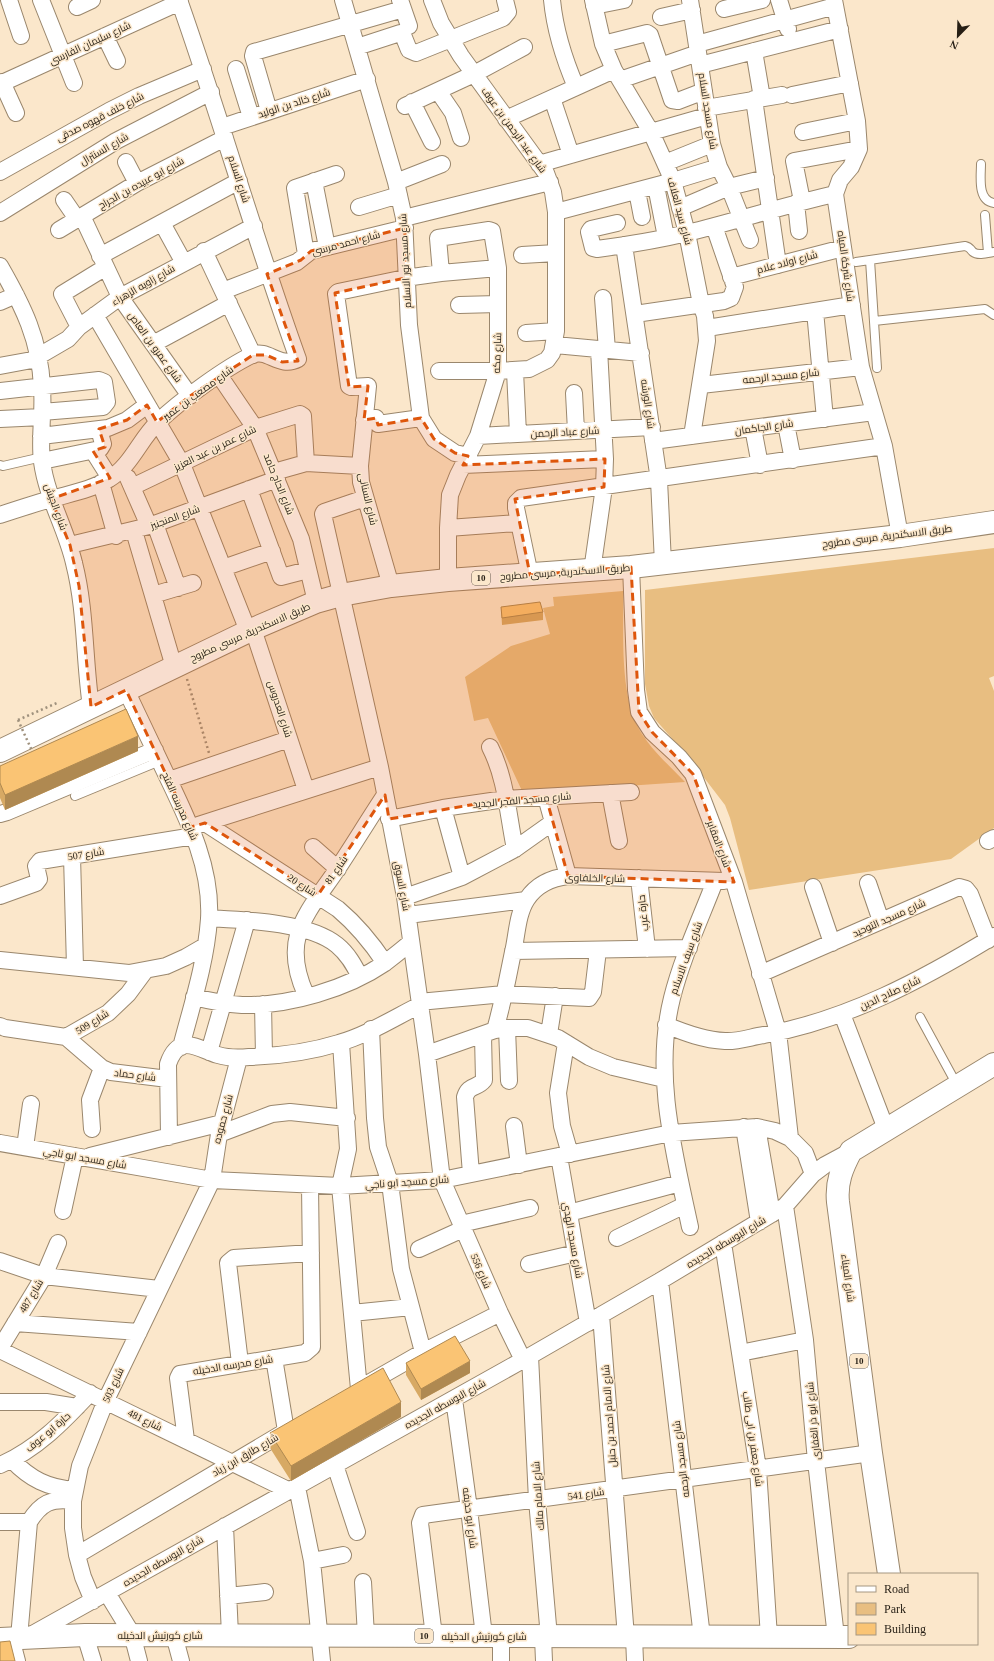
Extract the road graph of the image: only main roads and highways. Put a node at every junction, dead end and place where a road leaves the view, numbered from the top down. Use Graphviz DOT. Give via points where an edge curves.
graph roads {
  1 [pos="994,522"];
  2 [pos="0,751"];
  3 [pos="994,1064"];
  4 [pos="889,1573"];
  5 [pos="842,1637"];
  6 [pos="14,1638"];
  1 -- 2 [label="main road, طريق الاسكندرية, مرسى مطروح / 10" via="900,536 631,567 448,580 340,595 316,602 250,630"];
  3 -- 4 [label="main road, شارع الميناء / 10" via="852,1151 840,1176 837,1193"];
  5 -- 6 [label="main road, شارع كورنيش الدخيله / 10" via="132,1634"];
}
